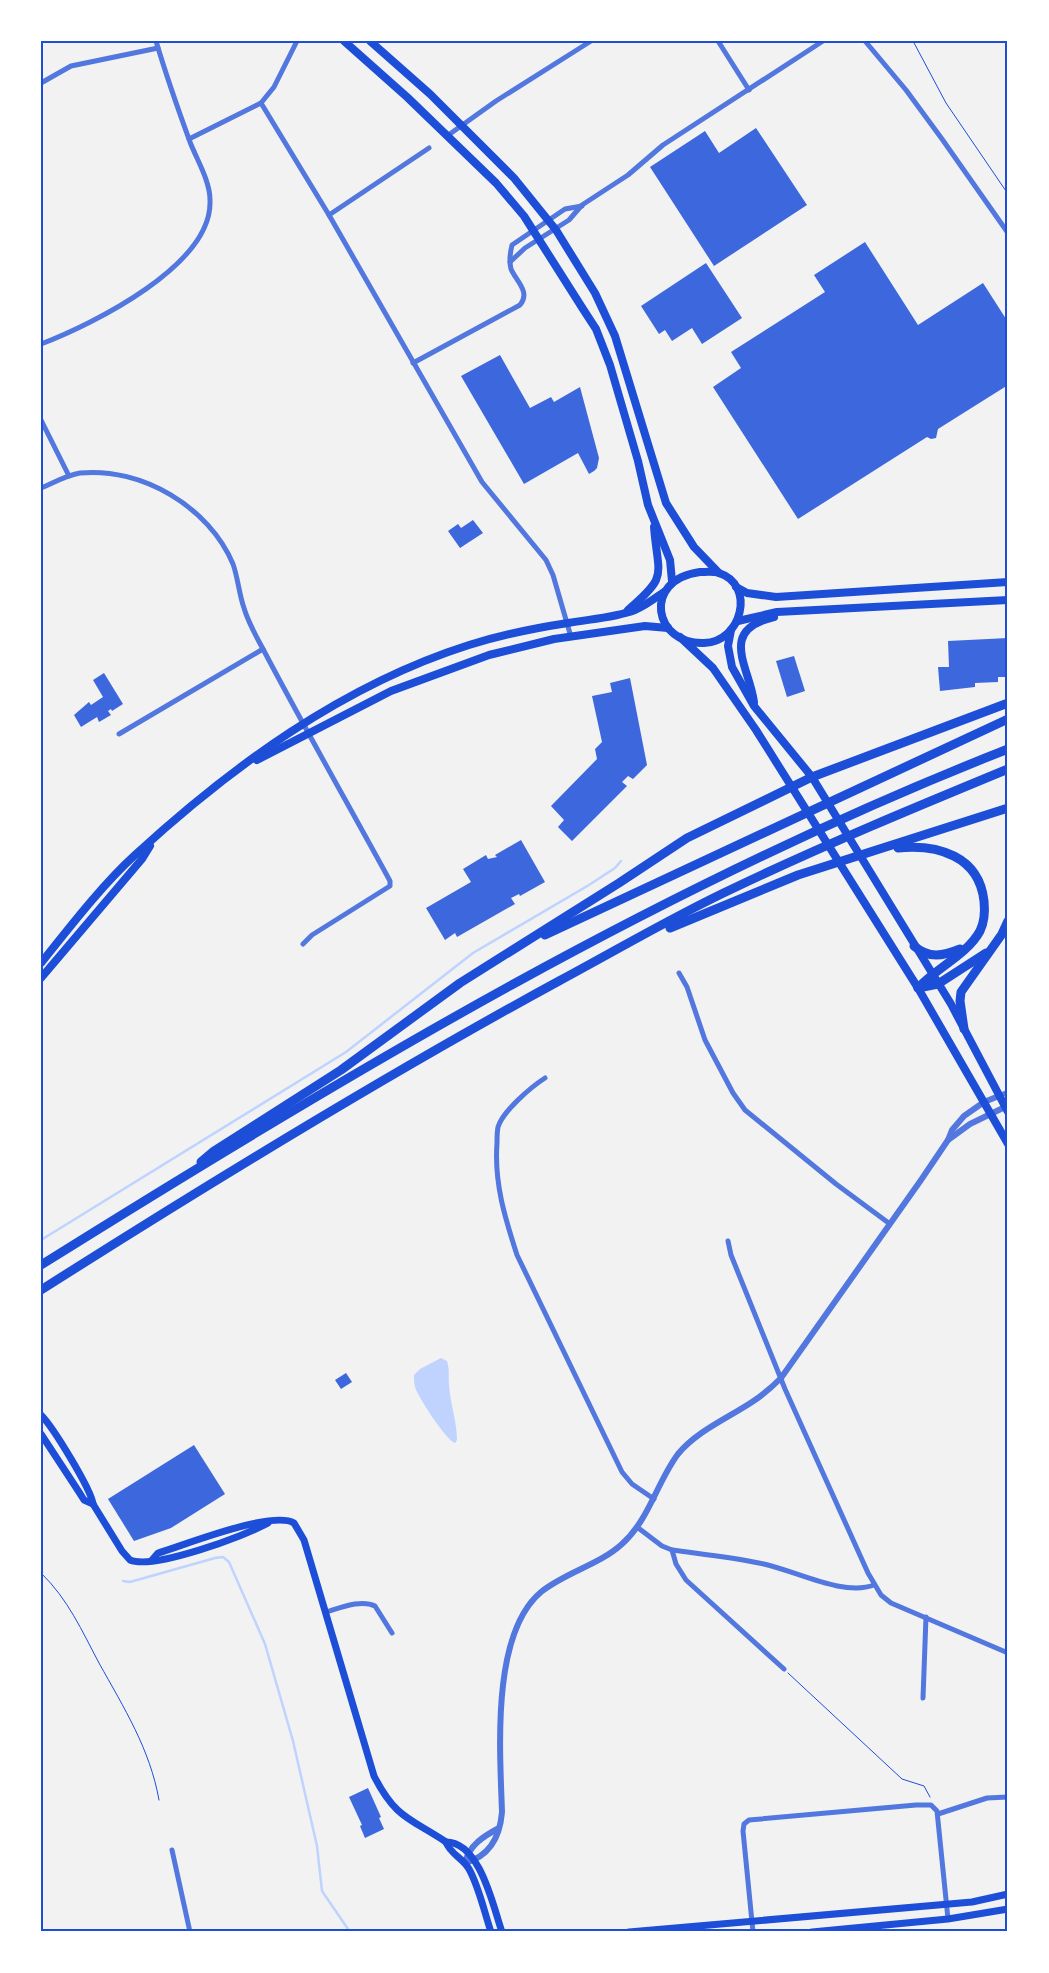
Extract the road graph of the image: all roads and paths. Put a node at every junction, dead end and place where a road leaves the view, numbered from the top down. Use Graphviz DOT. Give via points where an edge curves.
graph roads {
  1 [pos="156,41"];
  2 [pos="297,41"];
  3 [pos="591,41"];
  4 [pos="718,41"];
  5 [pos="823,41"];
  6 [pos="865,41"];
  7 [pos="913,41"];
  8 [pos="345,42"];
  9 [pos="371,42"];
  10 [pos="158,48"];
  11 [pos="41,83"];
  12 [pos="749,90"];
  13 [pos="261,103"];
  14 [pos="461,125"];
  15 [pos="447,136"];
  16 [pos="189,139"];
  17 [pos="429,148"];
  18 [pos="1008,194"];
  19 [pos="582,206"];
  20 [pos="329,215"];
  21 [pos="548,219"];
  22 [pos="533,229"];
  23 [pos="556,230"];
  24 [pos="1008,232"];
  25 [pos="540,239"];
  26 [pos="510,262"];
  27 [pos="41,344"];
  28 [pos="413,364"];
  29 [pos="41,420"];
  30 [pos="69,476"];
  31 [pos="41,488"];
  32 [pos="654,523"];
  33 [pos="719,573"];
  34 [pos="672,581"];
  35 [pos="1008,582"];
  36 [pos="736,587"];
  37 [pos="664,592"];
  38 [pos="1008,600"];
  39 [pos="789,613"];
  40 [pos="624,614"];
  41 [pos="738,621"];
  42 [pos="566,623"];
  43 [pos="668,628"];
  44 [pos="731,630"];
  45 [pos="571,637"];
  46 [pos="680,638"];
  47 [pos="264,650"];
  48 [pos="1008,702"];
  49 [pos="754,706"];
  50 [pos="1008,720"];
  51 [pos="304,723"];
  52 [pos="119,734"];
  53 [pos="309,734"];
  54 [pos="1008,749"];
  55 [pos="248,763"];
  56 [pos="1008,769"];
  57 [pos="812,777"];
  58 [pos="792,787"];
  59 [pos="1008,808"];
  60 [pos="152,842"];
  61 [pos="878,850"];
  62 [pos="1008,922"];
  63 [pos="304,944"];
  64 [pos="970,945"];
  65 [pos="914,946"];
  66 [pos="518,948"];
  67 [pos="989,950"];
  68 [pos="41,963"];
  69 [pos="590,964"];
  70 [pos="679,973"];
  71 [pos="931,974"];
  72 [pos="41,978"];
  73 [pos="938,984"];
  74 [pos="918,988"];
  75 [pos="964,1029"];
  76 [pos="545,1078"];
  77 [pos="1008,1092"];
  78 [pos="999,1096"];
  79 [pos="984,1102"];
  80 [pos="1007,1108"];
  81 [pos="990,1114"];
  82 [pos="948,1140"];
  83 [pos="1008,1144"];
  84 [pos="186,1175"];
  85 [pos="890,1224"];
  86 [pos="728,1241"];
  87 [pos="41,1265"];
  88 [pos="41,1290"];
  89 [pos="781,1378"];
  90 [pos="41,1416"];
  91 [pos="41,1434"];
  92 [pos="654,1499"];
  93 [pos="92,1504"];
  94 [pos="637,1527"];
  95 [pos="672,1550"];
  96 [pos="41,1573"];
  97 [pos="874,1585"];
  98 [pos="326,1612"];
  99 [pos="926,1617"];
  100 [pos="392,1633"];
  101 [pos="1008,1653"];
  102 [pos="784,1669"];
  103 [pos="922,1698"];
  104 [pos="930,1797"];
  105 [pos="1008,1797"];
  106 [pos="159,1800"];
  107 [pos="938,1814"];
  108 [pos="499,1828"];
  109 [pos="446,1842"];
  110 [pos="172,1850"];
  111 [pos="467,1852"];
  112 [pos="474,1860"];
  113 [pos="465,1863"];
  114 [pos="1008,1894"];
  115 [pos="947,1904"];
  116 [pos="1008,1909"];
  117 [pos="948,1919"];
  118 [pos="752,1922"];
  119 [pos="190,1932"];
  120 [pos="491,1932"];
  121 [pos="502,1932"];
  122 [pos="629,1932"];
  123 [pos="753,1932"];
  124 [pos="812,1932"];
  1 -- 10 [label="street"];
  2 -- 13 [label="street" via="274,87"];
  3 -- 14 [label="street"];
  4 -- 12 [label="street"];
  5 -- 12 [label="street"];
  6 -- 24 [label="street" via="906,90"];
  7 -- 18 [label="path" via="961,128"];
  8 -- 15 [label="main road"];
  9 -- 14 [label="main road"];
  10 -- 11 [label="street" via="71,66"];
  10 -- 16 [label="street"];
  12 -- 19 [label="street" via="663,145 628,175"];
  13 -- 16 [label="street"];
  13 -- 20 [label="street"];
  14 -- 15 [label="street"];
  14 -- 21 [label="main road" via="514,178"];
  15 -- 22 [label="main road" via="496,183"];
  16 -- 27 [label="street" via="206,180 210,199 208,218 189,250 146,290 65,335"];
  17 -- 20 [label="street"];
  19 -- 21 [label="street" via="565,209"];
  19 -- 23 [label="street"];
  20 -- 28 [label="street"];
  21 -- 22 [label="street"];
  21 -- 23 [label="main road"];
  22 -- 25 [label="main road"];
  22 -- 26 [label="street" via="512,245"];
  23 -- 25 [label="street"];
  23 -- 33 [label="main road" via="594,293 615,336 670,510 694,547"];
  25 -- 26 [label="street"];
  25 -- 32 [label="main road" via="596,329 622,403"];
  26 -- 28 [label="street" via="524,300"];
  28 -- 42 [label="street" via="482,482 546,560"];
  29 -- 30 [label="street"];
  30 -- 31 [label="street"];
  30 -- 47 [label="street" via="100,473 124,477 162,490 187,506 226,550 244,610"];
  32 -- 34 [label="main road" via="670,560"];
  32 -- 40 [label="main road" via="659,566 656,580 644,597"];
  33 -- 34 [label="main road" via="690,574"];
  33 -- 36 [label="main road"];
  34 -- 37 [label="main road"];
  35 -- 36 [label="main road" via="776,597 747,593"];
  36 -- 41 [label="main road" via="741,602"];
  37 -- 40 [label="main road"];
  37 -- 43 [label="main road" via="660,606"];
  38 -- 39 [label="main road"];
  39 -- 41 [label="main road" via="777,612"];
  39 -- 49 [label="main road" via="752,626 743,637 740,655 752,689"];
  40 -- 42 [label="main road"];
  41 -- 44 [label="main road"];
  42 -- 45 [label="street"];
  42 -- 51 [label="main road" via="492,638 421,662"];
  43 -- 45 [label="main road" via="645,626"];
  43 -- 46 [label="main road"];
  44 -- 46 [label="main road" via="712,642"];
  44 -- 49 [label="main road" via="729,660"];
  45 -- 53 [label="main road" via="513,648 450,668 385,693"];
  46 -- 58 [label="main road" via="722,679"];
  47 -- 51 [label="street"];
  47 -- 52 [label="street"];
  48 -- 57 [label="highway"];
  49 -- 57 [label="main road"];
  50 -- 66 [label="highway"];
  51 -- 53 [label="street"];
  51 -- 55 [label="main road"];
  53 -- 55 [label="main road"];
  53 -- 63 [label="street" via="390,886 312,935"];
  54 -- 84 [label="highway" via="786,844 579,947 366,1066"];
  55 -- 60 [label="main road" via="207,793"];
  56 -- 69 [label="highway" via="734,888"];
  57 -- 58 [label="highway"];
  57 -- 65 [label="main road"];
  58 -- 66 [label="highway" via="687,838"];
  58 -- 74 [label="main road"];
  59 -- 61 [label="highway"];
  60 -- 68 [label="main road" via="122,869"];
  60 -- 72 [label="main road" via="142,859"];
  61 -- 64 [label="highway" via="929,848 944,851 970,867 979,880 984,906 980,930"];
  61 -- 69 [label="highway" via="805,872 710,909"];
  62 -- 67 [label="highway"];
  64 -- 65 [label="highway" via="937,956 921,952"];
  64 -- 71 [label="highway"];
  65 -- 71 [label="main road"];
  66 -- 84 [label="highway" via="444,994 341,1070 214,1151"];
  67 -- 73 [label="highway"];
  67 -- 75 [label="highway" via="961,992"];
  69 -- 88 [label="highway" via="457,1038"];
  70 -- 85 [label="street" via="688,987 705,1040 745,1110"];
  71 -- 73 [label="main road"];
  71 -- 74 [label="highway"];
  73 -- 74 [label="highway"];
  73 -- 75 [label="main road"];
  74 -- 79 [label="main road"];
  75 -- 78 [label="main road"];
  76 -- 92 [label="street" via="525,1092 498,1127 498,1191 517,1256 622,1472 632,1484"];
  77 -- 78 [label="street"];
  78 -- 79 [label="street"];
  78 -- 80 [label="main road"];
  79 -- 81 [label="main road"];
  79 -- 82 [label="street" via="964,1116"];
  80 -- 81 [label="street"];
  81 -- 82 [label="street"];
  81 -- 83 [label="main road"];
  82 -- 85 [label="street"];
  84 -- 87 [label="highway"];
  85 -- 89 [label="street"];
  86 -- 89 [label="street"];
  89 -- 92 [label="street" via="753,1402 678,1454"];
  89 -- 97 [label="street"];
  90 -- 93 [label="main road" via="91,1495"];
  91 -- 93 [label="main road" via="84,1500"];
  92 -- 94 [label="street"];
  93 -- 98 [label="main road" via="127,1557 134,1562 160,1561 246,1534 273,1520 289,1520 302,1533"];
  94 -- 95 [label="street"];
  94 -- 108 [label="street" via="615,1550 540,1593 516,1627 510,1642 500,1734 502,1812"];
  95 -- 97 [label="street" via="761,1563 842,1586 863,1589"];
  95 -- 102 [label="street" via="686,1580"];
  96 -- 106 [label="path" via="65,1598 127,1712 154,1774"];
  97 -- 99 [label="street" via="891,1602"];
  98 -- 100 [label="street" via="362,1603 371,1604"];
  98 -- 109 [label="main road" via="380,1788 410,1822"];
  99 -- 101 [label="street"];
  99 -- 103 [label="street"];
  102 -- 104 [label="path" via="902,1779 924,1786"];
  105 -- 107 [label="street" via="987,1798"];
  107 -- 115 [label="street"];
  107 -- 118 [label="street" via="935,1808 926,1805 749,1820 743,1831"];
  108 -- 111 [label="street"];
  108 -- 112 [label="street" via="495,1842"];
  109 -- 111 [label="main road" via="460,1845"];
  109 -- 113 [label="main road" via="448,1848"];
  110 -- 119 [label="street"];
  111 -- 112 [label="main road"];
  111 -- 113 [label="street"];
  112 -- 113 [label="street"];
  112 -- 121 [label="main road"];
  113 -- 120 [label="main road"];
  114 -- 115 [label="main road" via="975,1902"];
  115 -- 117 [label="street"];
  115 -- 118 [label="main road"];
  116 -- 117 [label="main road"];
  117 -- 124 [label="main road"];
  118 -- 122 [label="main road"];
  118 -- 123 [label="street"];
}
